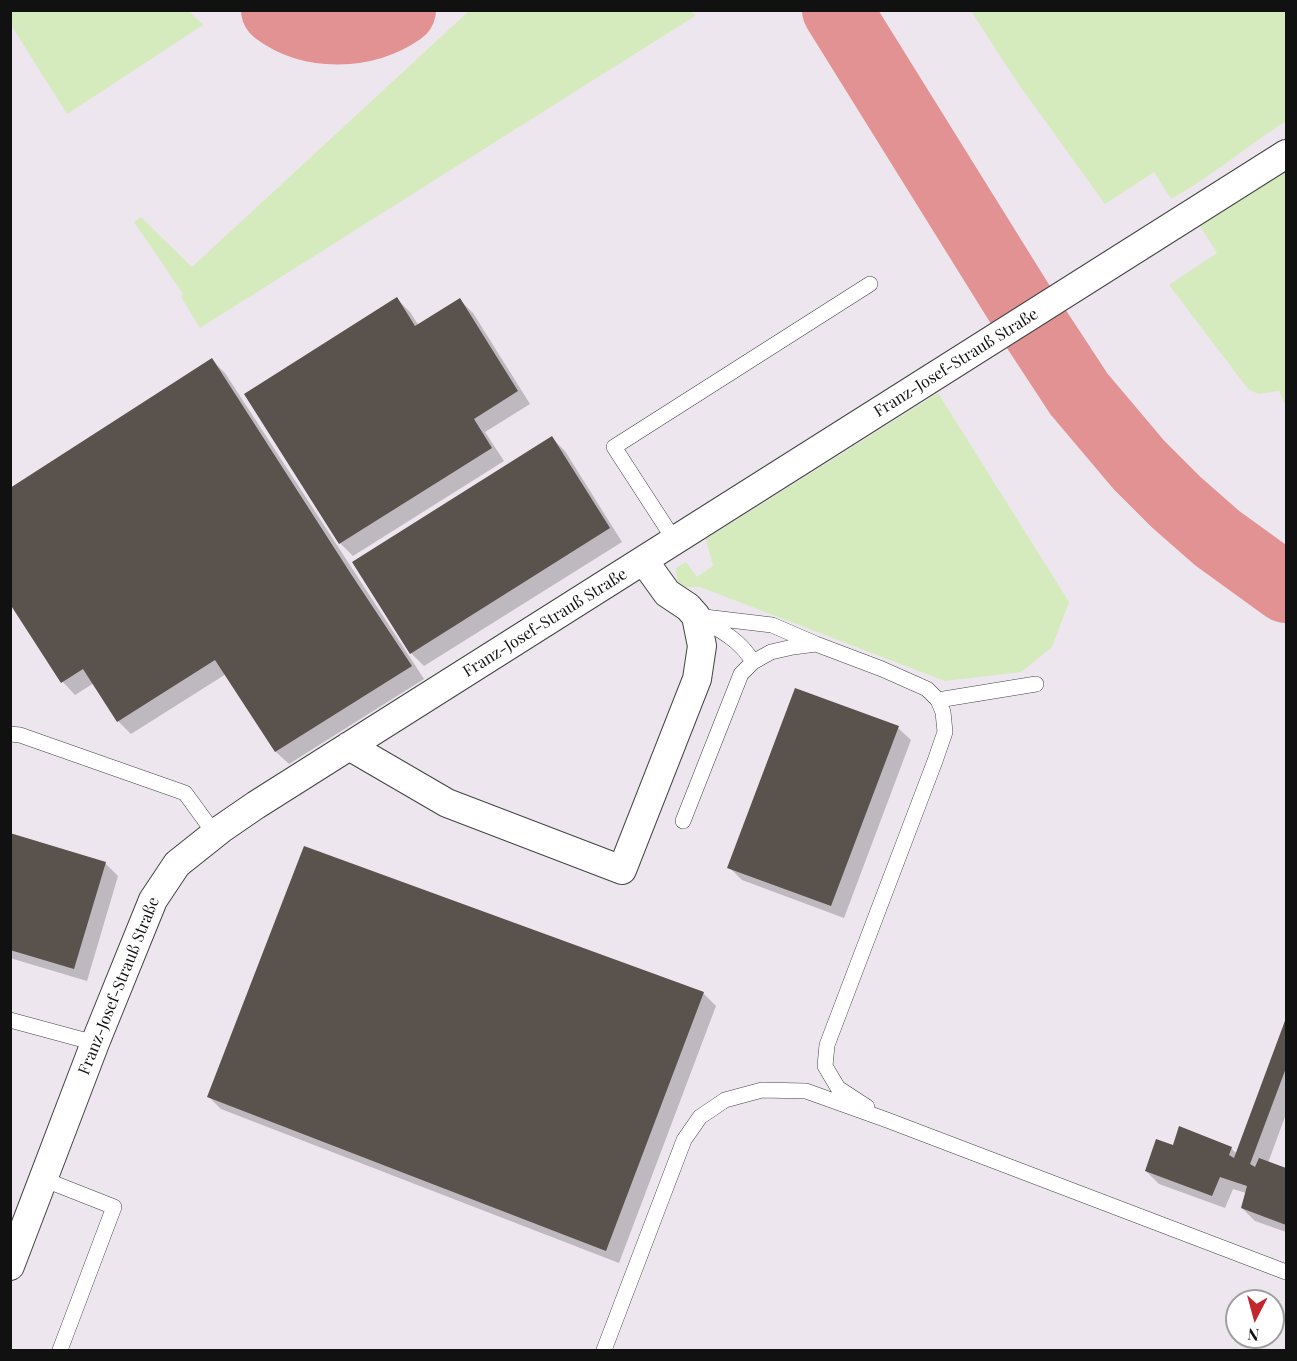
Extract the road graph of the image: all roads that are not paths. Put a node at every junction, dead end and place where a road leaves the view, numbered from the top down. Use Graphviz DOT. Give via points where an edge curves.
graph roads {
  1 [pos="1287,154"];
  2 [pos="870,284"];
  3 [pos="675,541"];
  4 [pos="644,561"];
  5 [pos="696,616"];
  6 [pos="816,644"];
  7 [pos="753,662"];
  8 [pos="1036,684"];
  9 [pos="938,700"];
  10 [pos="10,734"];
  11 [pos="349,746"];
  12 [pos="683,821"];
  13 [pos="215,834"];
  14 [pos="10,1020"];
  15 [pos="94,1043"];
  16 [pos="887,1120"];
  17 [pos="44,1179"];
  18 [pos="10,1266"];
  19 [pos="1287,1272"];
  20 [pos="60,1350"];
  21 [pos="604,1350"];
  1 -- 3 [label="street, Franz-Josef-Strauß Straße"];
  2 -- 3 [label="lane" via="614,447"];
  3 -- 4 [label="street, Franz-Josef-Strauß Straße"];
  4 -- 5 [label="street" via="667,593"];
  4 -- 11 [label="street, Franz-Josef-Strauß Straße"];
  5 -- 6 [label="lane" via="772,625"];
  5 -- 7 [label="lane" via="730,636 746,649"];
  5 -- 11 [label="street" via="702,646 697,679 622,870 447,803"];
  6 -- 7 [label="lane" via="771,652"];
  6 -- 9 [label="lane" via="927,689"];
  7 -- 12 [label="lane" via="741,674"];
  8 -- 9 [label="lane"];
  9 -- 16 [label="lane" via="944,712 945,732 827,1045 825,1065 838,1088"];
  10 -- 13 [label="lane" via="185,793"];
  11 -- 13 [label="street, Franz-Josef-Strauß Straße"];
  13 -- 15 [label="street, Franz-Josef-Strauß Straße" via="177,864 153,900"];
  14 -- 15 [label="lane"];
  15 -- 17 [label="street, Franz-Josef-Strauß Straße"];
  16 -- 19 [label="lane"];
  16 -- 21 [label="lane" via="806,1091 762,1090 725,1100 700,1117 684,1140"];
  17 -- 18 [label="street, Franz-Josef-Strauß Straße"];
  17 -- 20 [label="lane" via="114,1207"];
}
